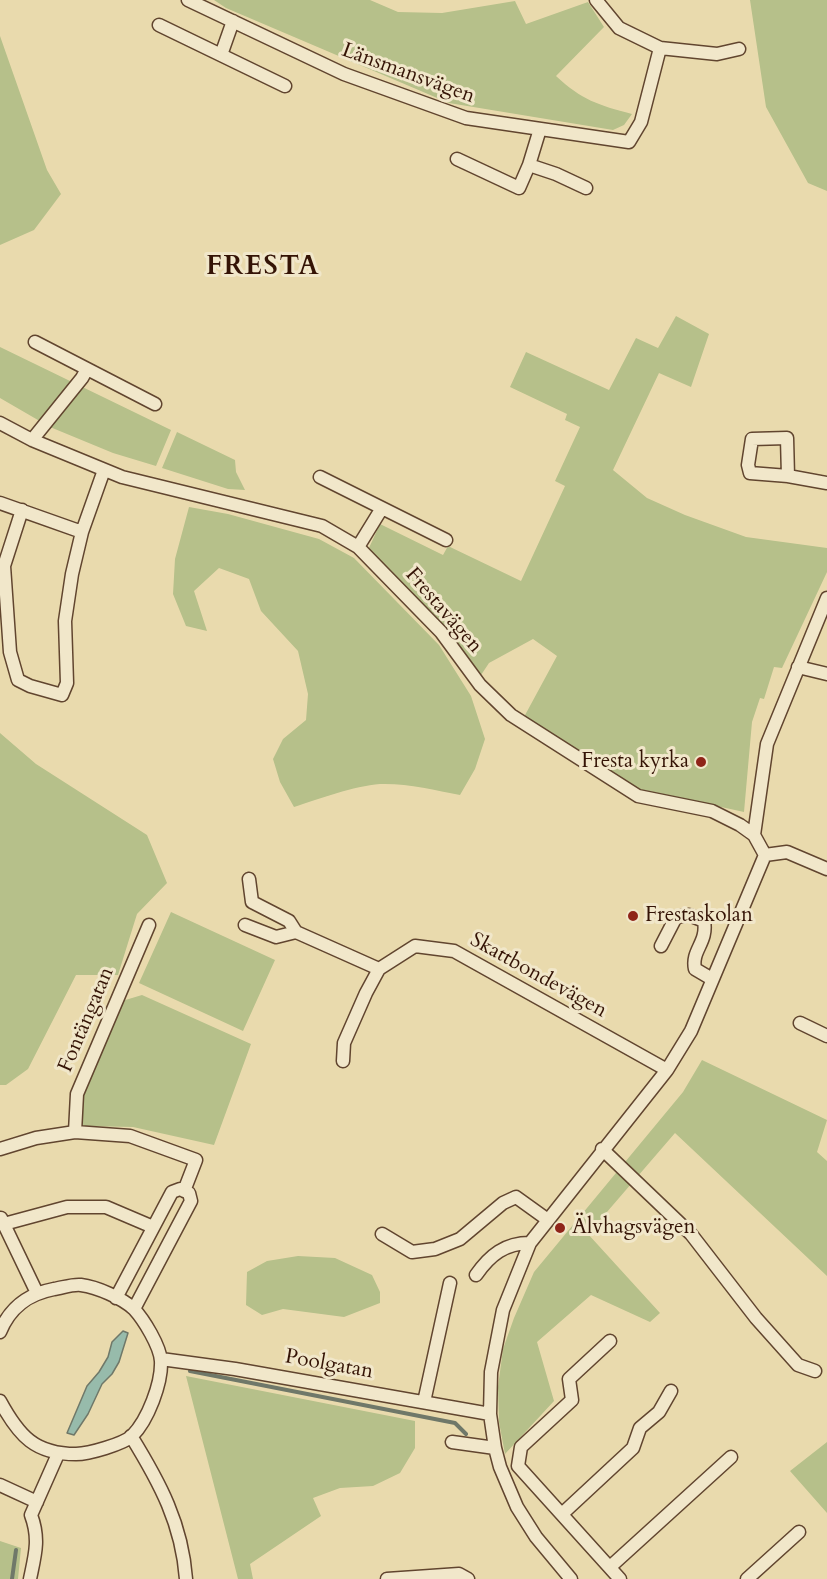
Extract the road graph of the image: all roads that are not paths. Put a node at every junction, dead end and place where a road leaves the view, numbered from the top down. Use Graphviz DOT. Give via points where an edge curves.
graph roads {
  1 [pos="188,0"];
  2 [pos="596,0"];
  3 [pos="233,21"];
  4 [pos="159,25"];
  5 [pos="660,48"];
  6 [pos="739,49"];
  7 [pos="221,55"];
  8 [pos="285,86"];
  9 [pos="540,129"];
  10 [pos="457,159"];
  11 [pos="529,165"];
  12 [pos="586,188"];
  13 [pos="35,342"];
  14 [pos="87,369"];
  15 [pos="155,404"];
  16 [pos="0,423"];
  17 [pos="32,440"];
  18 [pos="104,470"];
  19 [pos="788,476"];
  20 [pos="320,477"];
  21 [pos="827,483"];
  22 [pos="0,503"];
  23 [pos="382,508"];
  24 [pos="22,510"];
  25 [pos="82,532"];
  26 [pos="446,540"];
  27 [pos="358,547"];
  28 [pos="2,566"];
  29 [pos="827,598"];
  30 [pos="798,667"];
  31 [pos="827,674"];
  32 [pos="754,835"];
  33 [pos="765,855"];
  34 [pos="827,869"];
  35 [pos="249,879"];
  36 [pos="149,925"];
  37 [pos="245,925"];
  38 [pos="296,932"];
  39 [pos="661,946"];
  40 [pos="379,969"];
  41 [pos="712,980"];
  42 [pos="800,1023"];
  43 [pos="827,1036"];
  44 [pos="343,1061"];
  45 [pos="667,1070"];
  46 [pos="75,1132"];
  47 [pos="0,1149"];
  48 [pos="602,1149"];
  49 [pos="184,1191"];
  50 [pos="2,1220"];
  51 [pos="548,1220"];
  52 [pos="153,1227"];
  53 [pos="382,1234"];
  54 [pos="530,1243"];
  55 [pos="476,1275"];
  56 [pos="450,1283"];
  57 [pos="37,1293"];
  58 [pos="116,1298"];
  59 [pos="134,1309"];
  60 [pos="0,1332"];
  61 [pos="610,1341"];
  62 [pos="161,1359"];
  63 [pos="815,1371"];
  64 [pos="670,1391"];
  65 [pos="0,1401"];
  66 [pos="424,1402"];
  67 [pos="490,1414"];
  68 [pos="131,1436"];
  69 [pos="452,1442"];
  70 [pos="495,1448"];
  71 [pos="58,1454"];
  72 [pos="731,1457"];
  73 [pos="0,1485"];
  74 [pos="37,1502"];
  75 [pos="562,1514"];
  76 [pos="799,1532"];
  77 [pos="610,1567"];
  78 [pos="30,1579"];
  79 [pos="186,1579"];
  80 [pos="387,1579"];
  81 [pos="468,1579"];
  82 [pos="571,1579"];
  83 [pos="621,1579"];
  84 [pos="747,1579"];
  1 -- 3 [label="street, Länsmansvägen"];
  2 -- 5 [label="street" via="619,28"];
  3 -- 7 [label="street"];
  3 -- 9 [label="street, Länsmansvägen" via="344,74 466,118"];
  4 -- 7 [label="street"];
  5 -- 6 [label="street" via="717,54"];
  5 -- 9 [label="street, Länsmansvägen" via="641,122 629,142"];
  7 -- 8 [label="street"];
  9 -- 11 [label="street"];
  10 -- 11 [label="street" via="519,188"];
  11 -- 12 [label="street"];
  13 -- 14 [label="street"];
  14 -- 15 [label="street"];
  14 -- 17 [label="street"];
  16 -- 17 [label="street, Frestavägen"];
  17 -- 18 [label="street, Frestavägen"];
  18 -- 25 [label="street"];
  18 -- 27 [label="street, Frestavägen" via="322,526"];
  19 -- 21 [label="street"];
  20 -- 23 [label="street"];
  22 -- 24 [label="street"];
  23 -- 26 [label="street"];
  23 -- 27 [label="street"];
  24 -- 25 [label="street"];
  24 -- 28 [label="street"];
  25 -- 28 [label="street" via="65,621 67,683 62,695 18,680 10,652"];
  27 -- 32 [label="street, Frestavägen" via="441,632 480,685 511,715 638,796 712,811"];
  29 -- 30 [label="street"];
  30 -- 31 [label="street"];
  30 -- 32 [label="street" via="767,744"];
  32 -- 33 [label="street, Frestavägen"];
  33 -- 34 [label="street" via="787,852"];
  33 -- 41 [label="street"];
  35 -- 38 [label="street" via="252,902 289,921"];
  36 -- 46 [label="street, Fontängatan" via="76,1094"];
  37 -- 38 [label="street" via="276,937"];
  38 -- 40 [label="street"];
  39 -- 41 [label="street" via="676,917 689,915 704,921 706,932 693,961 695,969"];
  40 -- 44 [label="street" via="344,1043"];
  40 -- 45 [label="street, Skattbondevägen" via="416,946 454,951"];
  41 -- 45 [label="street" via="691,1031"];
  42 -- 43 [label="street"];
  45 -- 48 [label="street"];
  46 -- 47 [label="street"];
  46 -- 49 [label="street" via="130,1136 196,1160"];
  48 -- 51 [label="street"];
  48 -- 63 [label="street" via="691,1234 798,1365"];
  49 -- 52 [label="street" via="172,1192"];
  49 -- 59 [label="street" via="191,1201"];
  50 -- 52 [label="street" via="67,1207 106,1207"];
  50 -- 57 [label="street"];
  51 -- 53 [label="street" via="516,1197 460,1239 435,1250 412,1252"];
  51 -- 54 [label="street"];
  52 -- 58 [label="street"];
  54 -- 55 [label="street" via="500,1250"];
  54 -- 67 [label="street" via="502,1310 491,1372"];
  56 -- 66 [label="street"];
  57 -- 58 [label="street" via="79,1285 103,1290"];
  57 -- 60 [label="street" via="16,1307 4,1320"];
  58 -- 59 [label="street"];
  59 -- 62 [label="street"];
  61 -- 75 [label="street" via="569,1379 572,1400 521,1447 518,1466"];
  62 -- 66 [label="street, Poolgatan"];
  62 -- 68 [label="street" via="160,1383 150,1408"];
  64 -- 75 [label="street" via="659,1412 640,1428 633,1448"];
  65 -- 71 [label="street" via="33,1444"];
  66 -- 67 [label="street, Poolgatan"];
  67 -- 70 [label="street"];
  68 -- 71 [label="street" via="83,1454"];
  68 -- 79 [label="street" via="174,1517"];
  69 -- 70 [label="street"];
  70 -- 82 [label="street" via="517,1508"];
  71 -- 74 [label="street"];
  72 -- 77 [label="street"];
  73 -- 74 [label="street"];
  74 -- 78 [label="street" via="32,1515 37,1543"];
  75 -- 77 [label="street"];
  76 -- 84 [label="street"];
  77 -- 83 [label="street"];
  80 -- 81 [label="street" via="459,1574"];
}
